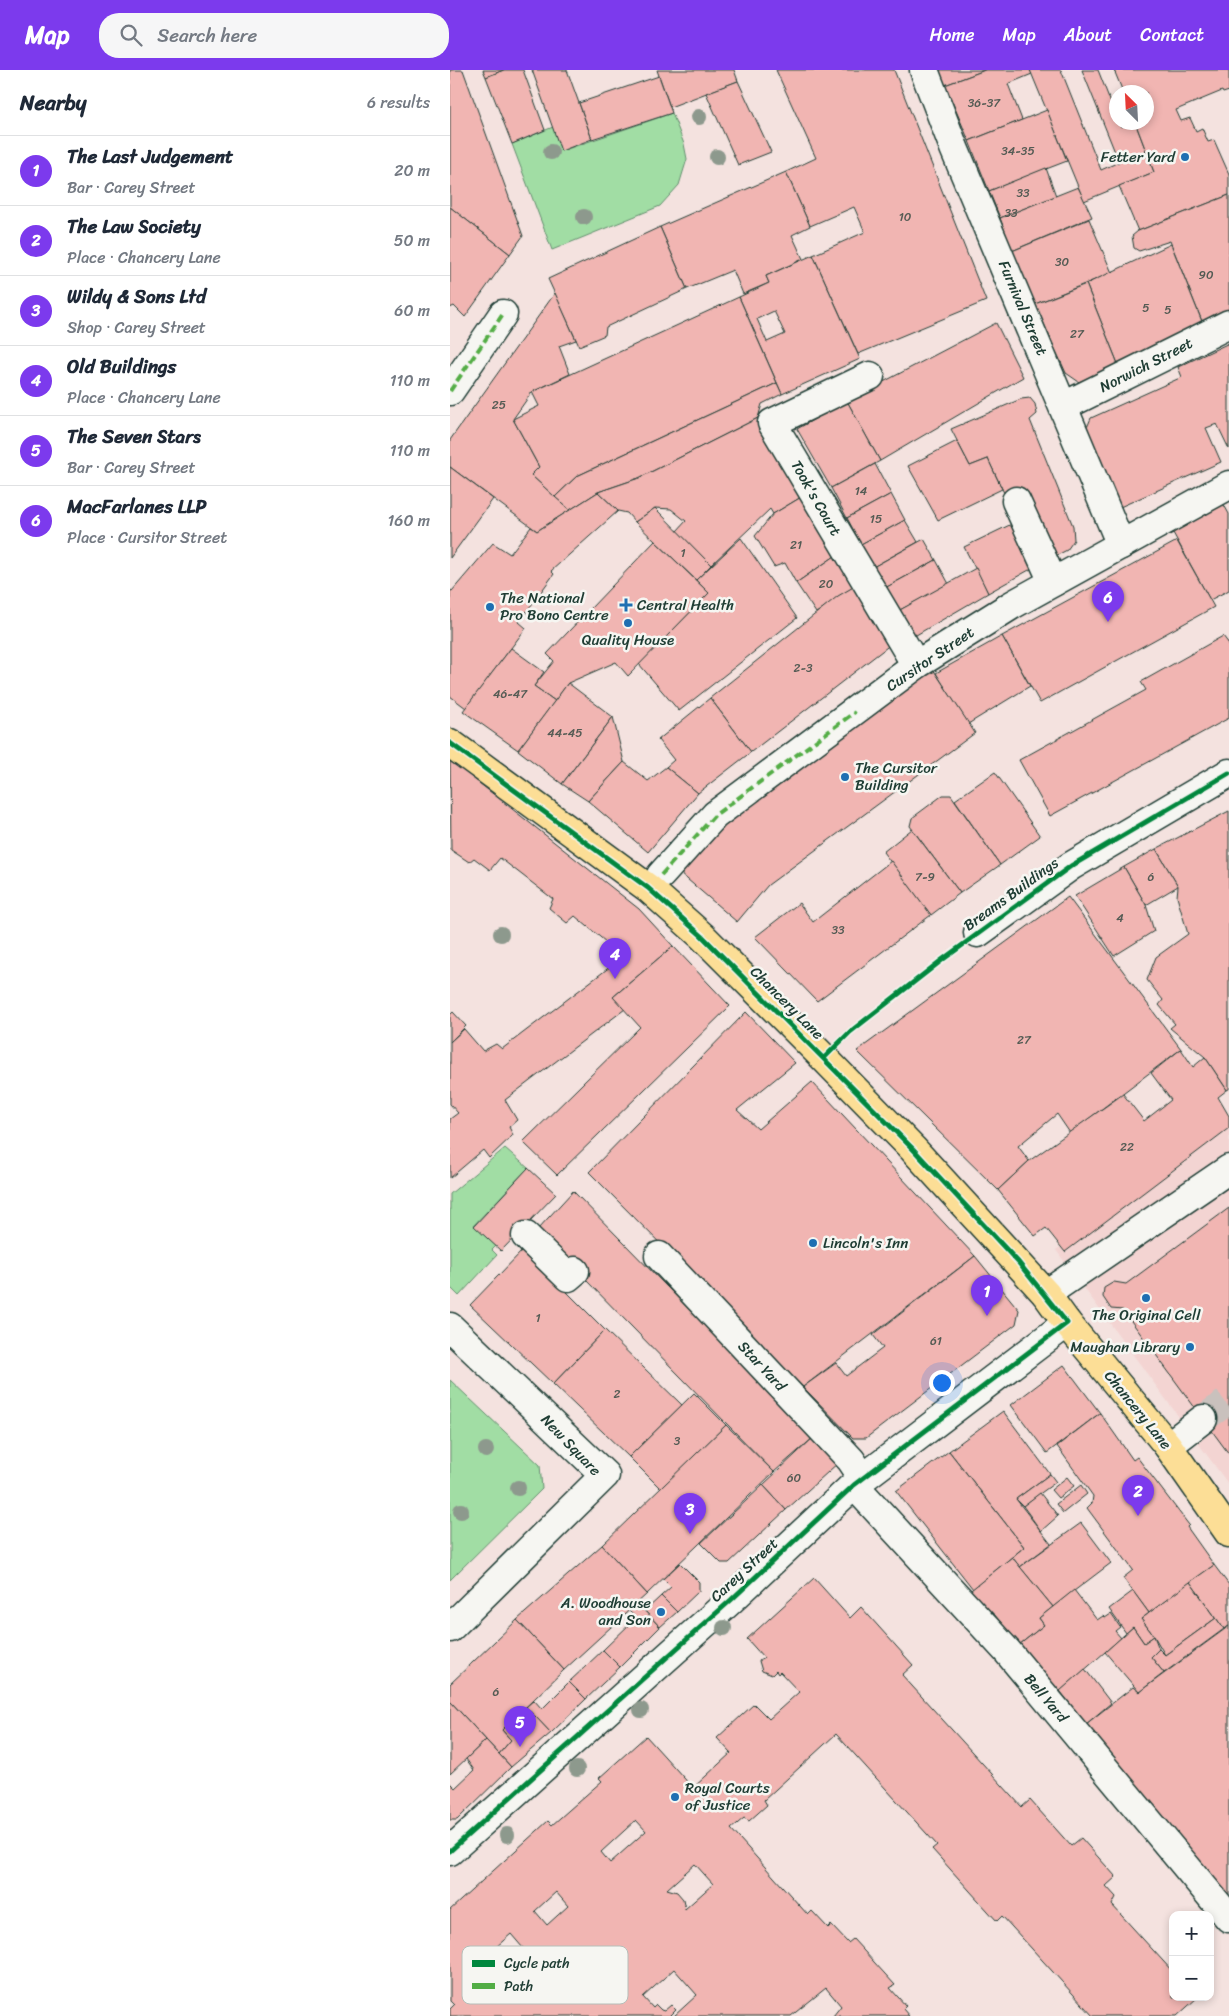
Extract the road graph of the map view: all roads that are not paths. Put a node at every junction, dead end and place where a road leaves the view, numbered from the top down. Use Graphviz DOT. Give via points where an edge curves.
graph roads {
  1 [pos="924,70"];
  2 [pos="503,314"];
  3 [pos="1229,324"];
  4 [pos="870,376"];
  5 [pos="450,391"];
  6 [pos="1064,406"];
  7 [pos="1229,485"];
  8 [pos="1016,501"];
  9 [pos="1121,545"];
  10 [pos="1053,582"];
  11 [pos="916,665"];
  12 [pos="450,743"];
  13 [pos="1229,773"];
  14 [pos="661,875"];
  15 [pos="978,933"];
  16 [pos="1229,1169"];
  17 [pos="526,1236"];
  18 [pos="659,1256"];
  19 [pos="575,1271"];
  20 [pos="1046,1294"];
  21 [pos="1067,1323"];
  22 [pos="450,1327"];
  23 [pos="1203,1419"];
  24 [pos="1168,1446"];
  25 [pos="858,1481"];
  26 [pos="1229,1533"];
  27 [pos="450,1628"];
  28 [pos="450,1851"];
  29 [pos="1229,1918"];
  1 -- 6 [label="street, Furnival Street"];
  2 -- 5 [label="street"];
  3 -- 6 [label="street, Norwich Street"];
  4 -- 11 [label="street, Took's Court" via="772,423"];
  6 -- 9 [label="street, Furnival Street"];
  7 -- 9 [label="street, Cursitor Street"];
  8 -- 10 [label="street"];
  9 -- 10 [label="street, Cursitor Street"];
  10 -- 11 [label="street, Cursitor Street"];
  11 -- 14 [label="street, Cursitor Street" via="715,815"];
  12 -- 20 [label="main road, Chancery Lane" via="648,888 702,936 913,1150"];
  13 -- 15 [label="street, Breams Buildings" via="1071,866"];
  16 -- 20 [label="street"];
  17 -- 19 [label="street" via="568,1277"];
  18 -- 25 [label="street, Star Yard" via="851,1460"];
  20 -- 21 [label="main road, Chancery Lane"];
  21 -- 24 [label="main road, Chancery Lane"];
  21 -- 25 [label="street, Carey Street"];
  22 -- 27 [label="street, New Square" via="605,1475"];
  23 -- 24 [label="street"];
  24 -- 26 [label="main road, Chancery Lane"];
  25 -- 28 [label="street, Carey Street" via="723,1607"];
  25 -- 29 [label="street, Bell Yard" via="1007,1651"];
}
